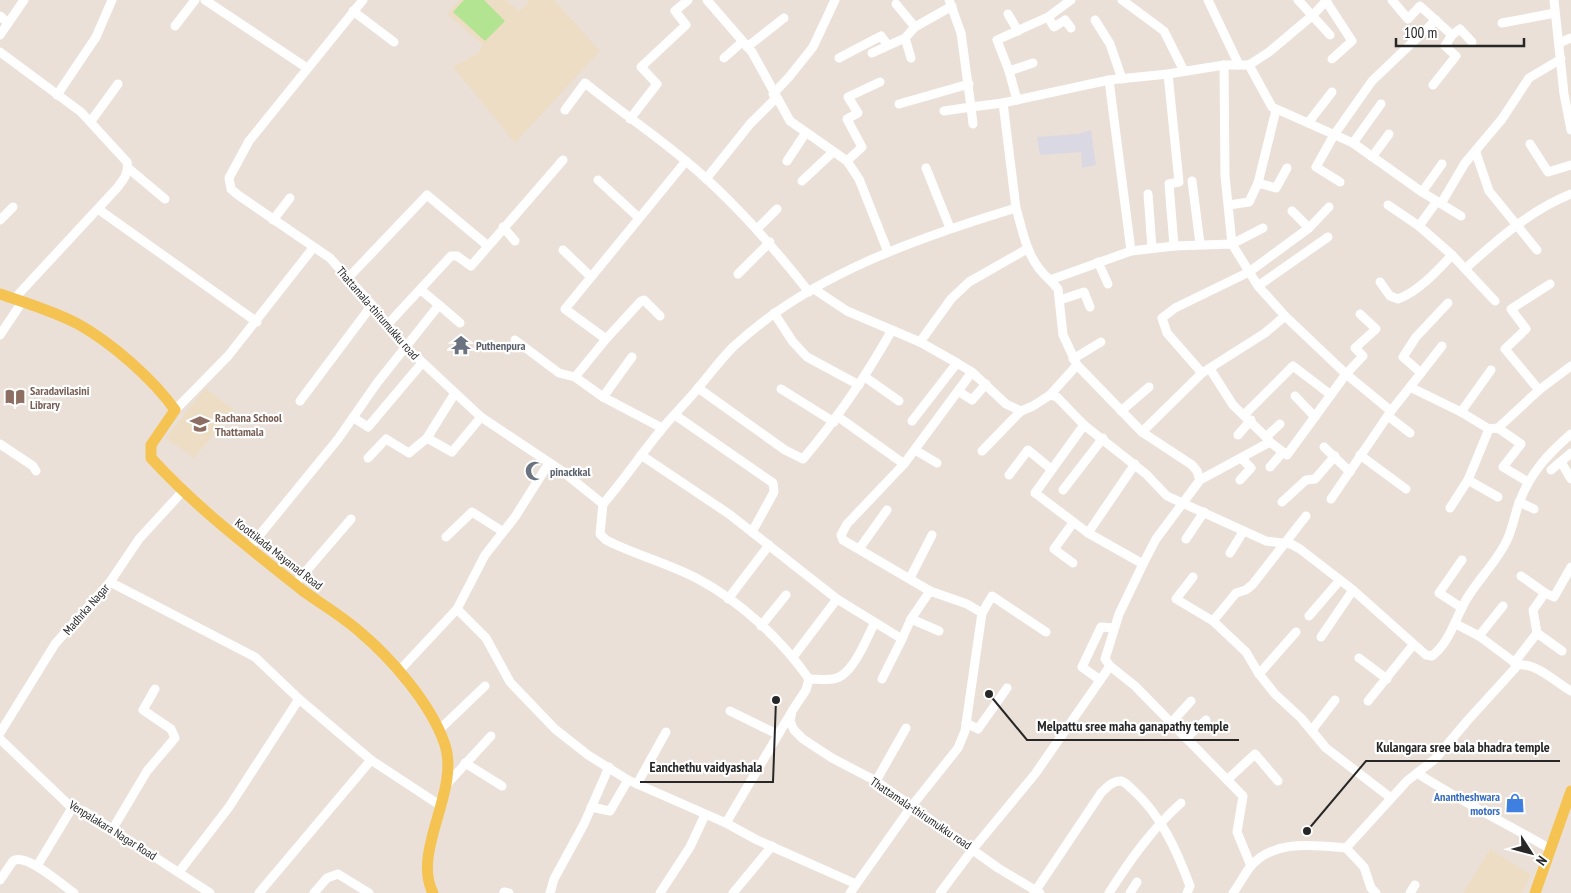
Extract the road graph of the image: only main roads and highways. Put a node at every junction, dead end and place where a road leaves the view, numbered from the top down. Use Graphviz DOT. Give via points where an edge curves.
graph roads {
  1 [pos="0,294"];
  2 [pos="1571,790"];
  3 [pos="431,892"];
  4 [pos="1535,893"];
  1 -- 3 [label="main road, Koottikada Mayanad Road" via="78,324 116,350 165,396 175,410 151,445 151,458 182,492 249,548 359,631 400,670 445,743 449,775 428,854"];
  2 -- 4 [label="main road"];
}
